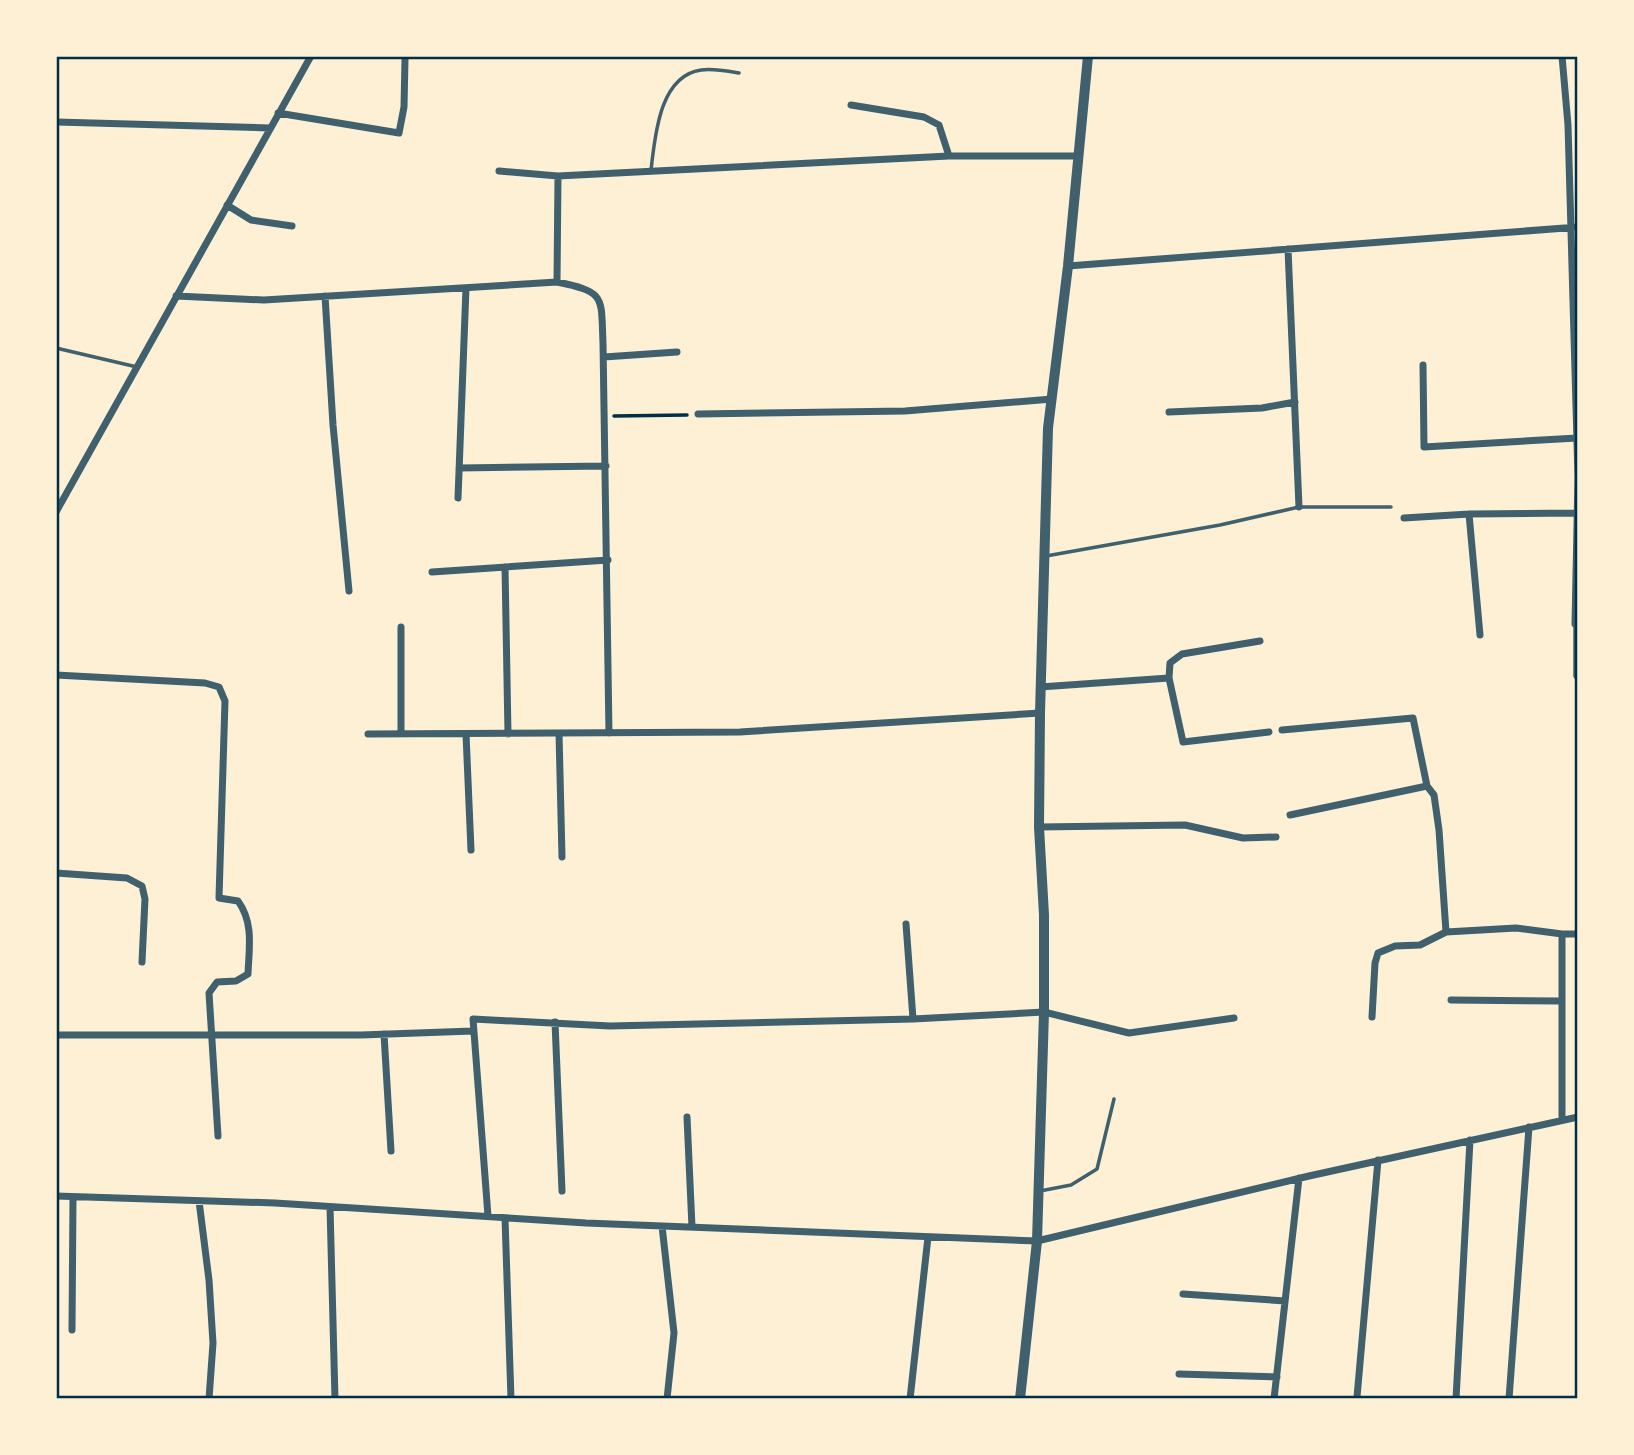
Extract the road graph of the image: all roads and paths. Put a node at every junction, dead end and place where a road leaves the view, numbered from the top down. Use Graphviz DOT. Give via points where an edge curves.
graph roads {
  1 [pos="311,56"];
  2 [pos="1088,56"];
  3 [pos="1562,56"];
  4 [pos="405,59"];
  5 [pos="739,73"];
  6 [pos="851,105"];
  7 [pos="278,113"];
  8 [pos="56,122"];
  9 [pos="270,128"];
  10 [pos="949,156"];
  11 [pos="1078,156"];
  12 [pos="499,171"];
  13 [pos="651,172"];
  14 [pos="558,176"];
  15 [pos="227,205"];
  16 [pos="292,226"];
  17 [pos="1574,228"];
  18 [pos="1288,249"];
  19 [pos="1068,266"];
  20 [pos="557,282"];
  21 [pos="466,288"];
  22 [pos="176,296"];
  23 [pos="325,296"];
  24 [pos="1575,307"];
  25 [pos="56,348"];
  26 [pos="677,352"];
  27 [pos="604,357"];
  28 [pos="1423,365"];
  29 [pos="137,367"];
  30 [pos="1577,390"];
  31 [pos="1052,399"];
  32 [pos="1295,402"];
  33 [pos="1169,412"];
  34 [pos="698,414"];
  35 [pos="605,417"];
  36 [pos="1577,438"];
  37 [pos="606,466"];
  38 [pos="459,468"];
  39 [pos="1578,477"];
  40 [pos="458,498"];
  41 [pos="1299,507"];
  42 [pos="1391,507"];
  43 [pos="56,512"];
  44 [pos="1577,513"];
  45 [pos="1469,514"];
  46 [pos="1404,518"];
  47 [pos="1577,526"];
  48 [pos="1044,557"];
  49 [pos="608,560"];
  50 [pos="506,567"];
  51 [pos="432,572"];
  52 [pos="349,591"];
  53 [pos="1575,624"];
  54 [pos="401,627"];
  55 [pos="1480,635"];
  56 [pos="1260,641"];
  57 [pos="56,676"];
  58 [pos="1169,678"];
  59 [pos="1578,681"];
  60 [pos="1040,687"];
  61 [pos="1040,713"];
  62 [pos="1282,730"];
  63 [pos="1269,732"];
  64 [pos="559,733"];
  65 [pos="609,733"];
  66 [pos="368,734"];
  67 [pos="401,734"];
  68 [pos="466,734"];
  69 [pos="508,734"];
  70 [pos="1427,786"];
  71 [pos="1290,815"];
  72 [pos="1039,827"];
  73 [pos="1276,837"];
  74 [pos="471,850"];
  75 [pos="562,857"];
  76 [pos="56,873"];
  77 [pos="906,924"];
  78 [pos="1446,932"];
  79 [pos="1562,934"];
  80 [pos="1578,934"];
  81 [pos="142,962"];
  82 [pos="1451,1000"];
  83 [pos="1562,1001"];
  84 [pos="1045,1012"];
  85 [pos="1372,1017"];
  86 [pos="1234,1018"];
  87 [pos="913,1019"];
  88 [pos="555,1022"];
  89 [pos="473,1031"];
  90 [pos="384,1034"];
  91 [pos="56,1035"];
  92 [pos="212,1035"];
  93 [pos="1114,1099"];
  94 [pos="1578,1116"];
  95 [pos="687,1117"];
  96 [pos="1562,1120"];
  97 [pos="1529,1127"];
  98 [pos="218,1136"];
  99 [pos="1470,1140"];
  100 [pos="391,1151"];
  101 [pos="1378,1160"];
  102 [pos="1299,1178"];
  103 [pos="562,1191"];
  104 [pos="1038,1191"];
  105 [pos="56,1196"];
  106 [pos="73,1197"];
  107 [pos="199,1201"];
  108 [pos="330,1207"];
  109 [pos="488,1216"];
  110 [pos="505,1218"];
  111 [pos="662,1226"];
  112 [pos="692,1227"];
  113 [pos="928,1237"];
  114 [pos="1038,1241"];
  115 [pos="1183,1294"];
  116 [pos="1285,1301"];
  117 [pos="72,1331"];
  118 [pos="1179,1374"];
  119 [pos="1277,1377"];
  120 [pos="1357,1396"];
  121 [pos="209,1399"];
  122 [pos="335,1399"];
  123 [pos="511,1399"];
  124 [pos="667,1399"];
  125 [pos="910,1399"];
  126 [pos="1020,1399"];
  127 [pos="1274,1399"];
  128 [pos="1456,1399"];
  129 [pos="1509,1399"];
  1 -- 7 [label="street"];
  2 -- 11 [label="street"];
  3 -- 17 [label="street"];
  4 -- 7 [label="street" via="399,133"];
  5 -- 13 [label="lane" via="700,70 679,81 659,116"];
  6 -- 10 [label="street" via="924,117 939,125"];
  7 -- 9 [label="street"];
  8 -- 9 [label="street"];
  9 -- 15 [label="street"];
  10 -- 11 [label="street"];
  10 -- 13 [label="street"];
  11 -- 19 [label="street"];
  12 -- 14 [label="street"];
  13 -- 14 [label="street"];
  14 -- 20 [label="street"];
  15 -- 16 [label="street" via="251,220"];
  15 -- 22 [label="street"];
  17 -- 18 [label="street"];
  17 -- 24 [label="street"];
  18 -- 19 [label="street"];
  18 -- 32 [label="street"];
  19 -- 31 [label="street"];
  20 -- 21 [label="street"];
  20 -- 27 [label="street" via="595,293 602,308"];
  21 -- 23 [label="street"];
  21 -- 38 [label="street"];
  22 -- 23 [label="street" via="264,300"];
  22 -- 29 [label="street"];
  23 -- 52 [label="street"];
  24 -- 30 [label="street"];
  25 -- 29 [label="lane"];
  26 -- 27 [label="street"];
  27 -- 35 [label="street"];
  28 -- 36 [label="street" via="1424,447"];
  29 -- 43 [label="street"];
  30 -- 36 [label="street"];
  31 -- 34 [label="street" via="905,411"];
  31 -- 48 [label="street"];
  32 -- 33 [label="street"];
  32 -- 41 [label="street"];
  34 -- 35 [label="path"];
  35 -- 37 [label="street"];
  36 -- 39 [label="street"];
  37 -- 38 [label="street"];
  37 -- 49 [label="street"];
  38 -- 40 [label="street"];
  39 -- 44 [label="street"];
  41 -- 42 [label="lane"];
  41 -- 48 [label="lane"];
  44 -- 45 [label="street"];
  44 -- 47 [label="street"];
  45 -- 46 [label="street"];
  45 -- 55 [label="street"];
  47 -- 53 [label="street"];
  48 -- 60 [label="street"];
  49 -- 50 [label="street"];
  49 -- 65 [label="street"];
  50 -- 51 [label="street"];
  50 -- 69 [label="street"];
  53 -- 59 [label="lane"];
  54 -- 67 [label="street"];
  56 -- 58 [label="street" via="1182,654 1170,663"];
  57 -- 92 [label="street" via="219,687 225,701 219,898 238,901 247,914 250,944 248,974 236,981 216,982 209,993"];
  58 -- 60 [label="street"];
  58 -- 63 [label="street" via="1183,742"];
  60 -- 61 [label="street"];
  61 -- 65 [label="street" via="740,733"];
  61 -- 72 [label="street"];
  62 -- 70 [label="street" via="1413,718"];
  64 -- 65 [label="street"];
  64 -- 69 [label="street"];
  64 -- 75 [label="street"];
  66 -- 67 [label="street"];
  67 -- 68 [label="street"];
  68 -- 69 [label="street"];
  68 -- 74 [label="street"];
  70 -- 71 [label="street"];
  70 -- 78 [label="street" via="1434,794 1439,830"];
  72 -- 73 [label="street" via="1185,825 1243,838"];
  72 -- 84 [label="street"];
  76 -- 81 [label="street" via="127,878 142,886"];
  77 -- 87 [label="street"];
  78 -- 79 [label="street" via="1516,928"];
  78 -- 85 [label="street" via="1420,945 1378,953"];
  79 -- 80 [label="street"];
  79 -- 83 [label="street"];
  82 -- 83 [label="street"];
  83 -- 96 [label="street"];
  84 -- 86 [label="street" via="1129,1033"];
  84 -- 87 [label="street"];
  84 -- 104 [label="street"];
  87 -- 88 [label="street" via="610,1026"];
  88 -- 89 [label="street" via="472,1019"];
  88 -- 103 [label="street"];
  89 -- 90 [label="street"];
  89 -- 109 [label="street"];
  90 -- 92 [label="street"];
  90 -- 100 [label="street"];
  91 -- 92 [label="street"];
  92 -- 98 [label="street"];
  93 -- 104 [label="lane" via="1097,1169 1071,1185"];
  94 -- 96 [label="street"];
  95 -- 112 [label="street"];
  96 -- 97 [label="street"];
  97 -- 99 [label="street"];
  97 -- 129 [label="street"];
  99 -- 101 [label="street"];
  99 -- 128 [label="street"];
  101 -- 102 [label="street"];
  101 -- 120 [label="street"];
  102 -- 114 [label="street"];
  102 -- 116 [label="street"];
  104 -- 114 [label="street"];
  105 -- 106 [label="street"];
  106 -- 107 [label="street"];
  106 -- 117 [label="street"];
  107 -- 108 [label="street"];
  107 -- 121 [label="street" via="212,1331"];
  108 -- 109 [label="street"];
  108 -- 122 [label="street"];
  109 -- 110 [label="street"];
  110 -- 111 [label="street"];
  110 -- 123 [label="street"];
  111 -- 112 [label="street"];
  111 -- 124 [label="street" via="674,1333"];
  112 -- 113 [label="street"];
  113 -- 114 [label="street"];
  113 -- 125 [label="street"];
  114 -- 126 [label="street"];
  115 -- 116 [label="street"];
  116 -- 119 [label="street"];
  118 -- 119 [label="street"];
  119 -- 127 [label="street"];
}
